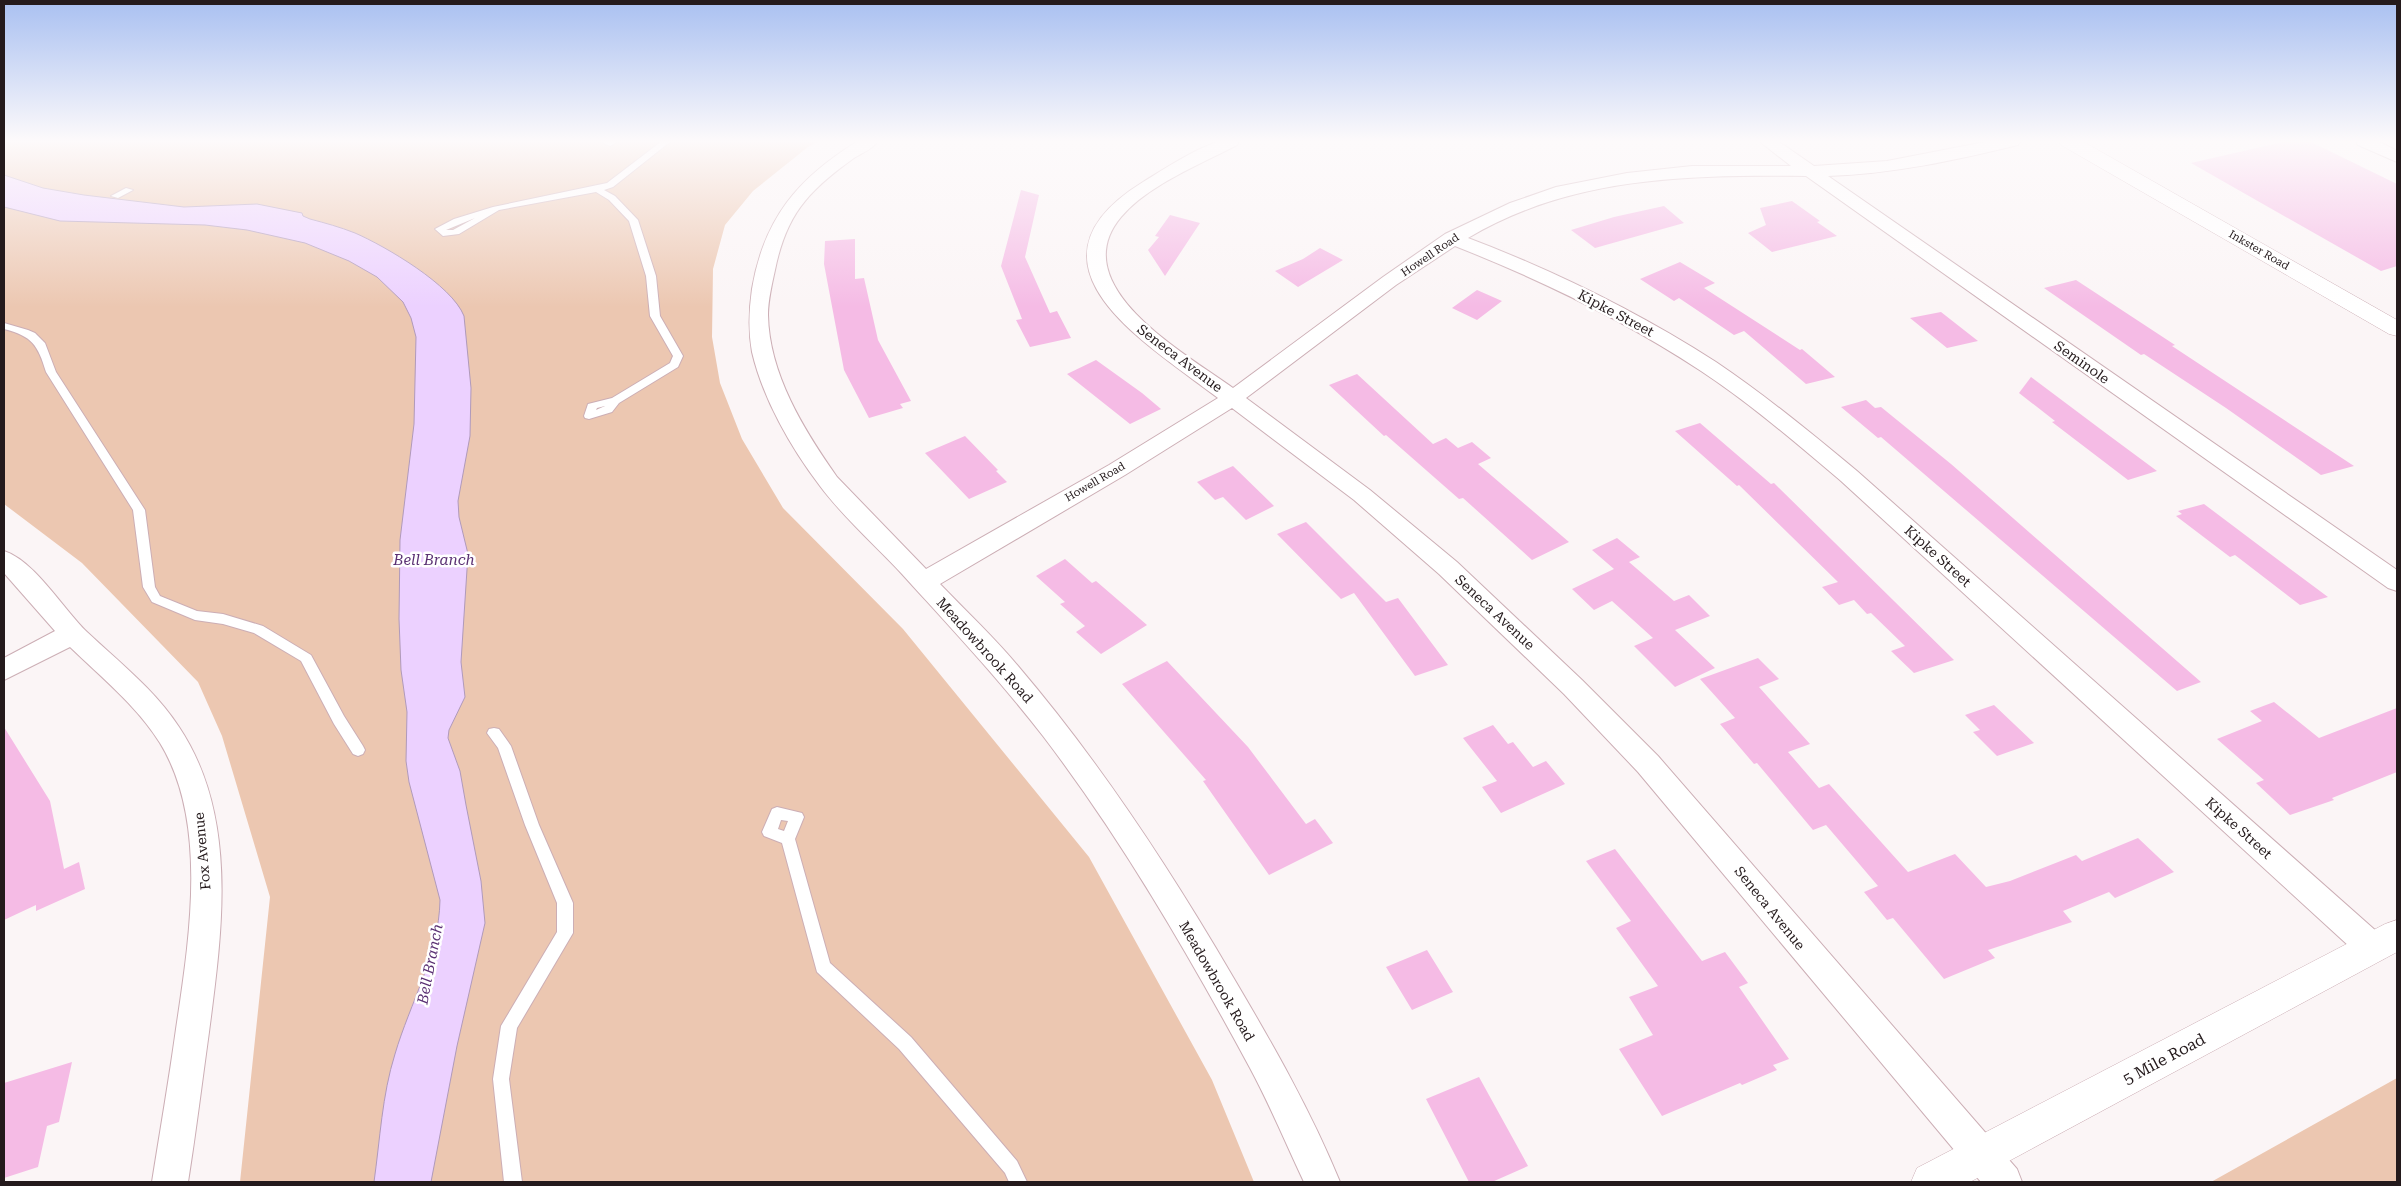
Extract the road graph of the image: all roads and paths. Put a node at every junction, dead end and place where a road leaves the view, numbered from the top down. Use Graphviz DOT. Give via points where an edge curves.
graph roads {
  1 [pos="562,196"];
  2 [pos="609,196"];
  3 [pos="799,196"];
  4 [pos="1133,196"];
  5 [pos="1548,196"];
  6 [pos="1846,196"];
  7 [pos="2165,196"];
  8 [pos="495,210"];
  9 [pos="1452,238"];
  10 [pos="4,326"];
  11 [pos="2397,329"];
  12 [pos="1233,398"];
  13 [pos="615,401"];
  14 [pos="4,560"];
  15 [pos="924,582"];
  16 [pos="2397,582"];
  17 [pos="72,634"];
  18 [pos="4,670"];
  19 [pos="494,734"];
  20 [pos="358,750"];
  21 [pos="788,838"];
  22 [pos="2385,942"];
  23 [pos="1992,1169"];
  24 [pos="170,1182"];
  25 [pos="513,1182"];
  26 [pos="1018,1182"];
  27 [pos="1322,1182"];
  28 [pos="1931,1182"];
  1 -- 8 [label="lane"];
  2 -- 13 [label="lane" via="633,220 651,276 654,316 678,356 674,365"];
  3 -- 15 [label="street, Meadowbrook Road" via="784,217 766,263 758,313 760,339 776,390 810,456 850,506"];
  4 -- 12 [label="street, Seneca Avenue" via="1103,226 1095,244 1099,278 1119,310"];
  5 -- 9 [label="street, Howell Road" via="1479,222"];
  6 -- 16 [label="street, Seminole"];
  7 -- 11 [label="main road, Inkster Road"];
  8 -- 8 [label="lane" via="451,223 440,229 446,234 456,232"];
  9 -- 12 [label="street, Howell Road"];
  9 -- 22 [label="street, Kipke Street" via="1556,281 1636,323 1708,367 1786,424"];
  10 -- 20 [label="lane" via="18,329 38,340 45,350 51,372 139,510 150,587 156,600 195,616 223,619 258,629 306,658"];
  12 -- 15 [label="street, Howell Road"];
  12 -- 23 [label="street, Seneca Avenue" via="1362,495 1448,568 1573,687 1648,764 1716,842"];
  14 -- 17 [label="street, Fox Avenue" via="21,572"];
  15 -- 27 [label="street, Meadowbrook Road" via="1008,672 1120,822 1198,946 1263,1059"];
  17 -- 18 [label="street"];
  17 -- 24 [label="street, Fox Avenue" via="149,708 178,750 196,794 203,831 207,871 205,930"];
  19 -- 25 [label="lane" via="504,746 532,825 565,903 565,933 509,1026 501,1079"];
  21 -- 26 [label="lane" via="823,967 905,1043 1011,1167"];
  22 -- 23 [label="main road, 5 Mile Road"];
  23 -- 28 [label="main road, 5 Mile Road"];
}
